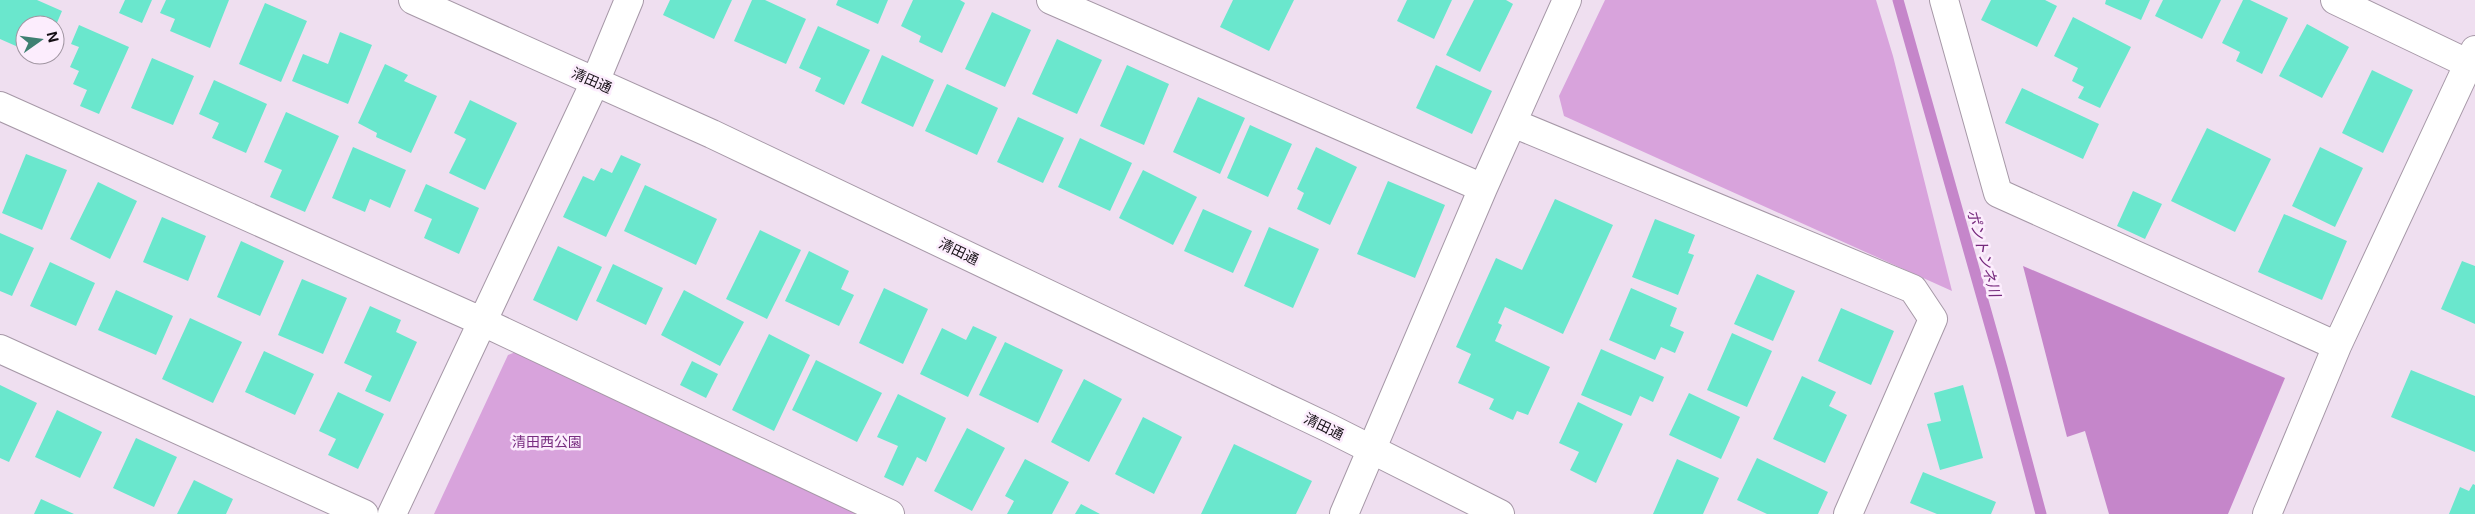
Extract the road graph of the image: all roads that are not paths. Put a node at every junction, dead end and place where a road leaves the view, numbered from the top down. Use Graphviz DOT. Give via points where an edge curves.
graph roads {
  1 [pos="412,0"];
  2 [pos="629,0"];
  3 [pos="1050,0"];
  4 [pos="1567,0"];
  5 [pos="1944,0"];
  6 [pos="2335,0"];
  7 [pos="2472,57"];
  8 [pos="595,82"];
  9 [pos="0,106"];
  10 [pos="1513,123"];
  11 [pos="1483,188"];
  12 [pos="481,321"];
  13 [pos="2337,346"];
  14 [pos="0,349"];
  15 [pos="1373,449"];
  16 [pos="364,514"];
  17 [pos="392,514"];
  18 [pos="890,514"];
  19 [pos="1344,514"];
  20 [pos="1500,514"];
  21 [pos="1848,514"];
  22 [pos="2267,514"];
  1 -- 8 [label="street, 清田通"];
  2 -- 8 [label="street"];
  3 -- 11 [label="street"];
  4 -- 10 [label="street"];
  5 -- 13 [label="street" via="1998,193"];
  6 -- 7 [label="street"];
  7 -- 13 [label="street"];
  8 -- 12 [label="street"];
  8 -- 15 [label="street, 清田通" via="712,134"];
  9 -- 12 [label="street"];
  10 -- 11 [label="street"];
  10 -- 21 [label="street" via="1913,290 1933,319"];
  11 -- 15 [label="street"];
  12 -- 17 [label="street"];
  12 -- 18 [label="street"];
  13 -- 22 [label="street"];
  14 -- 16 [label="street"];
  15 -- 19 [label="street"];
  15 -- 20 [label="street, 清田通"];
}
